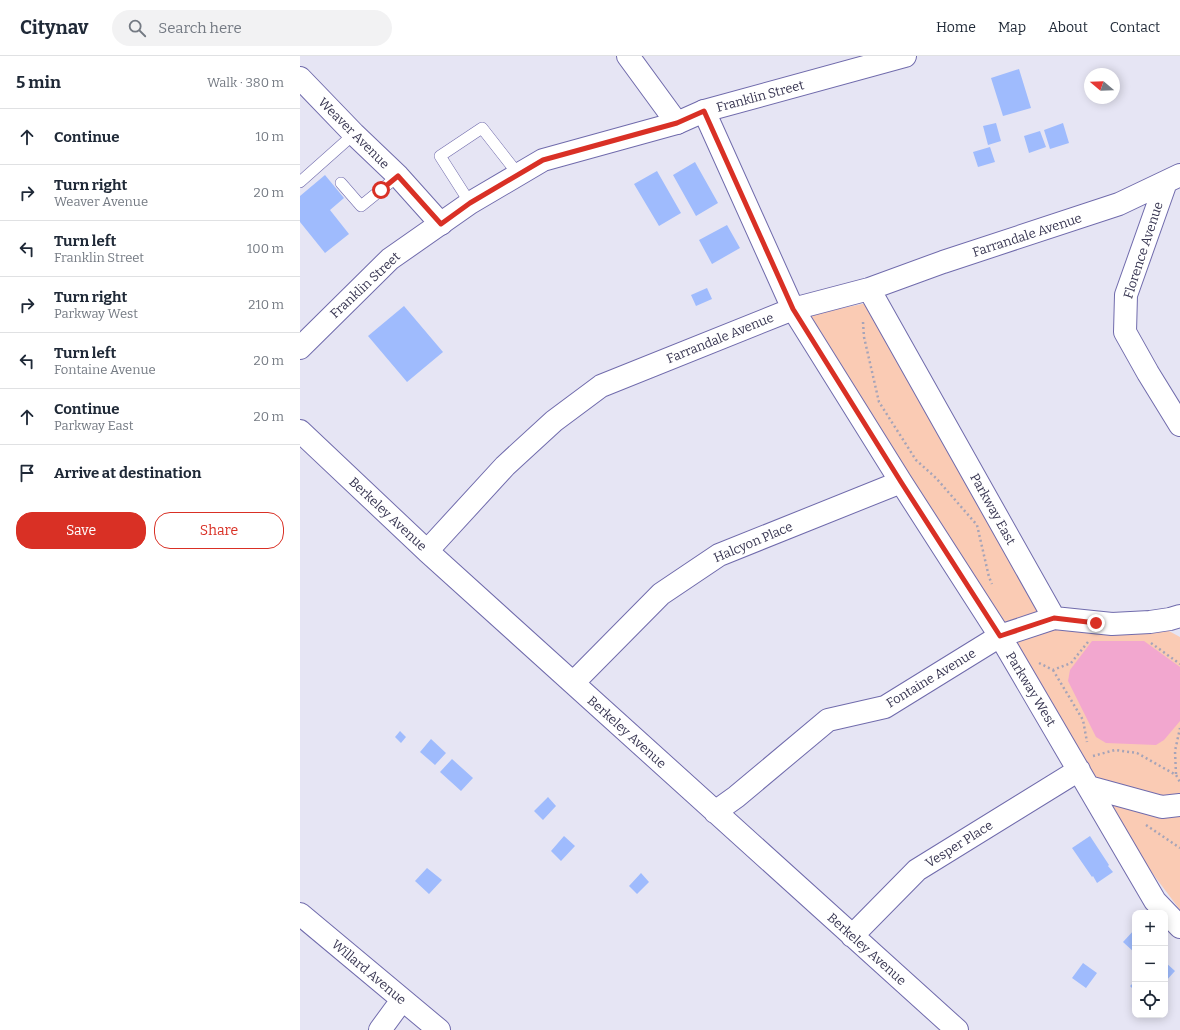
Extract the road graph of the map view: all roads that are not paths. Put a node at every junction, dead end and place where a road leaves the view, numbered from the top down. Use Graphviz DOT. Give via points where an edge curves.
graph roads {
  1 [pos="628,56"];
  2 [pos="905,56"];
  3 [pos="300,78"];
  4 [pos="704,111"];
  5 [pos="677,123"];
  6 [pos="354,134"];
  7 [pos="518,174"];
  8 [pos="398,176"];
  9 [pos="1173,178"];
  10 [pos="300,182"];
  11 [pos="341,183"];
  12 [pos="470,203"];
  13 [pos="441,224"];
  14 [pos="869,289"];
  15 [pos="793,309"];
  16 [pos="300,348"];
  17 [pos="1180,425"];
  18 [pos="300,431"];
  19 [pos="901,482"];
  20 [pos="427,551"];
  21 [pos="1054,618"];
  22 [pos="1170,620"];
  23 [pos="1000,636"];
  24 [pos="573,683"];
  25 [pos="1083,770"];
  26 [pos="1180,805"];
  27 [pos="715,812"];
  28 [pos="300,914"];
  29 [pos="1180,927"];
  30 [pos="852,936"];
  31 [pos="402,1000"];
  32 [pos="380,1030"];
  33 [pos="439,1030"];
  34 [pos="957,1030"];
  1 -- 5 [label="street"];
  2 -- 4 [label="street, Franklin Street"];
  3 -- 6 [label="street, Weaver Avenue"];
  4 -- 5 [label="street, Franklin Street"];
  4 -- 15 [label="street, Parkway West"];
  5 -- 7 [label="street, Franklin Street" via="543,160"];
  6 -- 8 [label="street, Weaver Avenue"];
  6 -- 10 [label="lane"];
  7 -- 12 [label="street, Franklin Street"];
  7 -- 12 [label="lane" via="482,128 440,156"];
  8 -- 11 [label="lane" via="361,206"];
  8 -- 13 [label="street, Weaver Avenue"];
  9 -- 14 [label="street, Farrandale Avenue" via="1119,204 942,262"];
  9 -- 17 [label="street, Florence Avenue" via="1126,295 1125,332"];
  12 -- 13 [label="street, Franklin Street"];
  13 -- 16 [label="street, Franklin Street" via="390,259"];
  14 -- 15 [label="street, Farrandale Avenue"];
  14 -- 21 [label="street, Parkway East"];
  15 -- 19 [label="street, Parkway West"];
  15 -- 20 [label="street, Farrandale Avenue" via="601,386 554,421 505,466"];
  18 -- 20 [label="street, Berkeley Avenue"];
  19 -- 23 [label="street, Parkway West"];
  19 -- 24 [label="street, Halcyon Place" via="719,555 661,594"];
  20 -- 24 [label="street, Berkeley Avenue"];
  21 -- 22 [label="street" via="1112,624"];
  21 -- 23 [label="street, Fontaine Avenue"];
  23 -- 25 [label="street, Parkway West"];
  23 -- 27 [label="street, Fontaine Avenue" via="885,707 828,720"];
  24 -- 27 [label="street, Berkeley Avenue"];
  25 -- 26 [label="street" via="1162,807"];
  25 -- 29 [label="street, Parkway West" via="1155,901"];
  25 -- 30 [label="street, Vesper Place" via="917,870"];
  27 -- 30 [label="street, Berkeley Avenue"];
  28 -- 31 [label="street, Willard Avenue"];
  30 -- 34 [label="street, Berkeley Avenue"];
  31 -- 32 [label="street"];
  31 -- 33 [label="street, Willard Avenue"];
}
